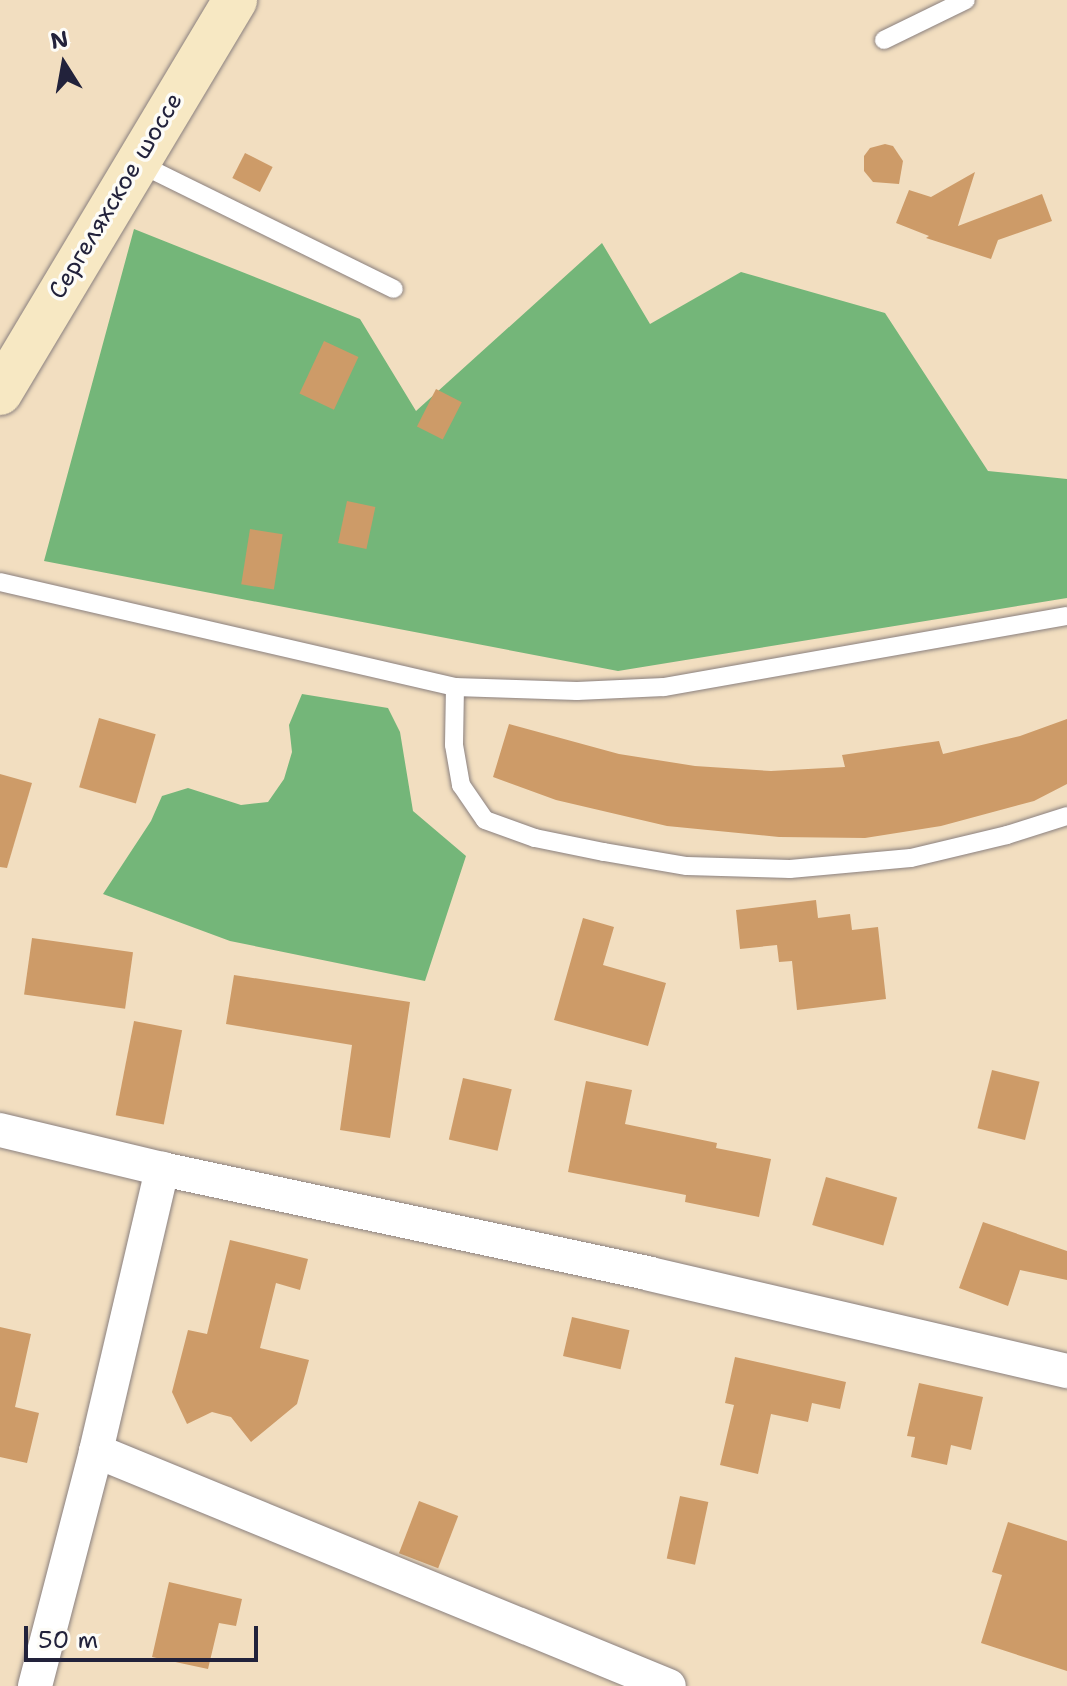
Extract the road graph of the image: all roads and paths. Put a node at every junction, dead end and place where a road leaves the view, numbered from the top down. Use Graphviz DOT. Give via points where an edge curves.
graph roads {
  1 [pos="235,0"];
  2 [pos="966,0"];
  3 [pos="884,40"];
  4 [pos="135,162"];
  5 [pos="394,289"];
  6 [pos="0,393"];
  7 [pos="0,582"];
  8 [pos="1067,616"];
  9 [pos="455,687"];
  10 [pos="1067,816"];
  11 [pos="0,1130"];
  12 [pos="162,1169"];
  13 [pos="1067,1371"];
  14 [pos="96,1451"];
  15 [pos="35,1686"];
  16 [pos="669,1686"];
  1 -- 4 [label="main road, Сергеляхское шоссе"];
  2 -- 3 [label="lane"];
  4 -- 5 [label="lane"];
  4 -- 6 [label="main road, Сергеляхское шоссе"];
  7 -- 9 [label="lane"];
  8 -- 9 [label="lane" via="664,687"];
  9 -- 10 [label="lane" via="454,745 461,785 485,820 535,838 687,866 790,869 911,858"];
  11 -- 12 [label="street"];
  12 -- 13 [label="street"];
  12 -- 14 [label="street"];
  14 -- 15 [label="street"];
  14 -- 16 [label="street"];
}
